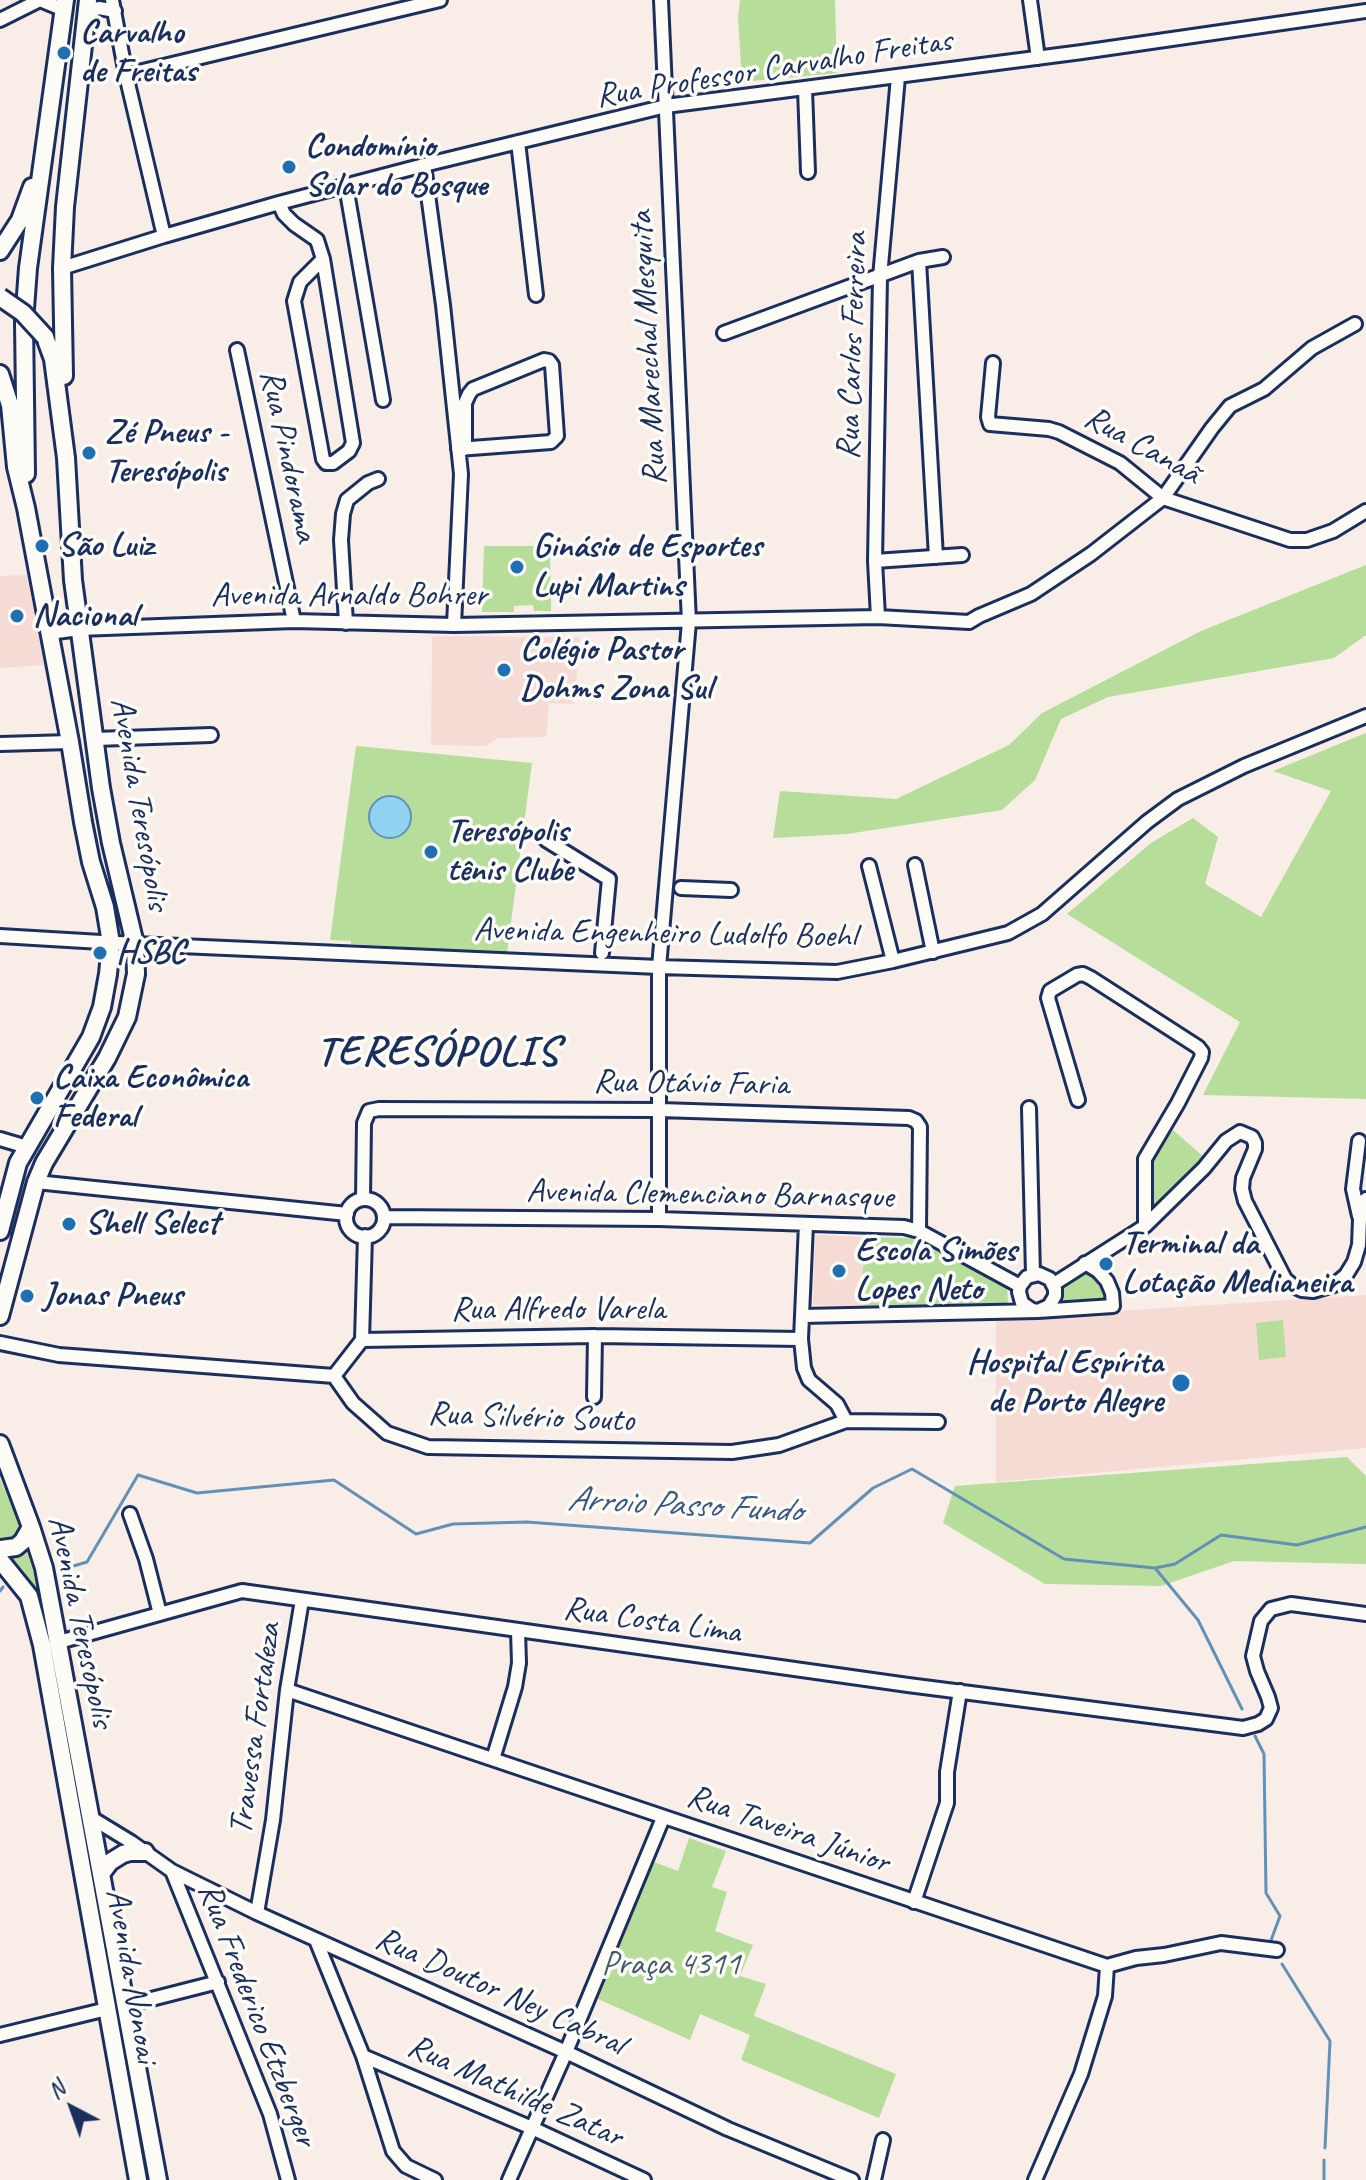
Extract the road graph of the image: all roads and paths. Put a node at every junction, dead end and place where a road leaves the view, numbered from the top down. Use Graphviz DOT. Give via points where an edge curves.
graph roads {
  1 [pos="40,0"];
  2 [pos="440,0"];
  3 [pos="661,0"];
  4 [pos="1030,0"];
  5 [pos="64,5"];
  6 [pos="114,5"];
  7 [pos="87,6"];
  8 [pos="1366,11"];
  9 [pos="0,20"];
  10 [pos="1038,58"];
  11 [pos="126,75"];
  12 [pos="898,77"];
  13 [pos="805,89"];
  14 [pos="666,106"];
  15 [pos="518,142"];
  16 [pos="424,165"];
  17 [pos="41,167"];
  18 [pos="808,172"];
  19 [pos="346,186"];
  20 [pos="279,203"];
  21 [pos="164,236"];
  22 [pos="0,251"];
  23 [pos="943,257"];
  24 [pos="323,259"];
  25 [pos="919,261"];
  26 [pos="62,268"];
  27 [pos="880,277"];
  28 [pos="536,295"];
  29 [pos="0,297"];
  30 [pos="1355,324"];
  31 [pos="724,333"];
  32 [pos="237,350"];
  33 [pos="993,363"];
  34 [pos="0,374"];
  35 [pos="383,400"];
  36 [pos="462,449"];
  37 [pos="66,458"];
  38 [pos="378,479"];
  39 [pos="1163,498"];
  40 [pos="26,508"];
  41 [pos="1366,511"];
  42 [pos="962,555"];
  43 [pos="936,557"];
  44 [pos="875,561"];
  45 [pos="878,617"];
  46 [pos="294,621"];
  47 [pos="689,622"];
  48 [pos="346,623"];
  49 [pos="454,625"];
  50 [pos="79,629"];
  51 [pos="49,633"];
  52 [pos="1366,716"];
  53 [pos="211,735"];
  54 [pos="95,739"];
  55 [pos="70,742"];
  56 [pos="0,744"];
  57 [pos="546,840"];
  58 [pos="915,865"];
  59 [pos="869,866"];
  60 [pos="681,888"];
  61 [pos="731,890"];
  62 [pos="0,936"];
  63 [pos="111,943"];
  64 [pos="135,944"];
  65 [pos="933,952"];
  66 [pos="602,953"];
  67 [pos="893,961"];
  68 [pos="659,967"];
  69 [pos="1078,1100"];
  70 [pos="1029,1108"];
  71 [pos="660,1110"];
  72 [pos="0,1139"];
  73 [pos="1359,1141"];
  74 [pos="27,1147"];
  75 [pos="36,1182"];
  76 [pos="363,1199"];
  77 [pos="1366,1199"];
  78 [pos="347,1214"];
  79 [pos="385,1217"];
  80 [pos="659,1219"];
  81 [pos="1360,1219"];
  82 [pos="806,1224"];
  83 [pos="1145,1226"];
  84 [pos="0,1231"];
  85 [pos="919,1231"];
  86 [pos="365,1236"];
  87 [pos="1085,1263"];
  88 [pos="1033,1274"];
  89 [pos="1054,1284"];
  90 [pos="1020,1286"];
  91 [pos="1038,1311"];
  92 [pos="0,1316"];
  93 [pos="802,1316"];
  94 [pos="595,1336"];
  95 [pos="801,1339"];
  96 [pos="362,1340"];
  97 [pos="0,1343"];
  98 [pos="334,1376"];
  99 [pos="594,1397"];
  100 [pos="846,1421"];
  101 [pos="938,1422"];
  102 [pos="2,1452"];
  103 [pos="130,1514"];
  104 [pos="31,1527"];
  105 [pos="0,1549"];
  106 [pos="0,1560"];
  107 [pos="302,1600"];
  108 [pos="160,1614"];
  109 [pos="1366,1614"];
  110 [pos="518,1631"];
  111 [pos="59,1642"];
  112 [pos="287,1690"];
  113 [pos="960,1691"];
  114 [pos="493,1759"];
  115 [pos="67,1782"];
  116 [pos="89,1809"];
  117 [pos="663,1818"];
  118 [pos="145,1852"];
  119 [pos="172,1871"];
  120 [pos="101,1874"];
  121 [pos="914,1902"];
  122 [pos="257,1913"];
  123 [pos="316,1940"];
  124 [pos="1277,1950"];
  125 [pos="1107,1966"];
  126 [pos="218,1982"];
  127 [pos="124,2006"];
  128 [pos="107,2009"];
  129 [pos="0,2035"];
  130 [pos="566,2052"];
  131 [pos="363,2056"];
  132 [pos="532,2128"];
  133 [pos="883,2140"];
  134 [pos="138,2180"];
  135 [pos="158,2180"];
  136 [pos="288,2180"];
  137 [pos="435,2180"];
  138 [pos="509,2180"];
  139 [pos="644,2180"];
  140 [pos="852,2180"];
  141 [pos="874,2180"];
  142 [pos="1035,2180"];
  1 -- 5 [label="street"];
  1 -- 9 [label="street"];
  2 -- 11 [label="street"];
  3 -- 14 [label="street, Rua Marechal Mesquita"];
  4 -- 10 [label="street"];
  5 -- 17 [label="main road"];
  6 -- 7 [label="street"];
  6 -- 11 [label="street"];
  7 -- 26 [label="main road"];
  8 -- 10 [label="street, Rua Professor Carvalho Freitas"];
  10 -- 12 [label="street, Rua Professor Carvalho Freitas"];
  11 -- 21 [label="street"];
  12 -- 13 [label="street, Rua Professor Carvalho Freitas"];
  12 -- 27 [label="street, Rua Carlos Ferreira"];
  13 -- 14 [label="street, Rua Professor Carvalho Freitas"];
  13 -- 18 [label="street"];
  14 -- 15 [label="street, Rua Professor Carvalho Freitas"];
  14 -- 47 [label="street, Rua Marechal Mesquita"];
  15 -- 16 [label="street, Rua Professor Carvalho Freitas"];
  15 -- 28 [label="street"];
  16 -- 19 [label="street, Rua Professor Carvalho Freitas"];
  16 -- 36 [label="street"];
  17 -- 22 [label="main road" via="20,220"];
  17 -- 40 [label="main road" via="24,322"];
  19 -- 20 [label="street, Rua Professor Carvalho Freitas"];
  19 -- 35 [label="street"];
  20 -- 21 [label="street, Rua Professor Carvalho Freitas"];
  20 -- 24 [label="street" via="294,224 317,240"];
  21 -- 26 [label="street, Rua Professor Carvalho Freitas"];
  23 -- 25 [label="street"];
  24 -- 24 [label="street" via="300,282 294,301 323,459 333,463 353,443"];
  25 -- 27 [label="street"];
  25 -- 43 [label="street"];
  26 -- 37 [label="main road"];
  27 -- 31 [label="street"];
  27 -- 44 [label="street, Rua Carlos Ferreira"];
  29 -- 37 [label="main road, Avenida Teresópolis, bridge" via="45,337 53,359"];
  30 -- 39 [label="street, Avenida Arnaldo Bohrer" via="1312,348 1264,389 1230,406"];
  32 -- 46 [label="street, Rua Pindorama"];
  33 -- 39 [label="street, Rua Canaã" via="990,424 1059,432 1120,463"];
  34 -- 40 [label="main road, Avenida Teresópolis"];
  36 -- 36 [label="street" via="551,442 557,436 549,361 473,389 465,403"];
  36 -- 49 [label="street"];
  37 -- 50 [label="main road, Avenida Teresópolis"];
  38 -- 48 [label="street" via="347,500 343,514"];
  39 -- 41 [label="street, Rua Canaã" via="1290,540 1333,531"];
  39 -- 45 [label="street, Avenida Arnaldo Bohrer" via="1031,594 969,622"];
  40 -- 51 [label="main road, Avenida Teresópolis"];
  42 -- 43 [label="street"];
  43 -- 44 [label="street"];
  44 -- 45 [label="street, Rua Carlos Ferreira"];
  45 -- 47 [label="street, Avenida Arnaldo Bohrer"];
  46 -- 48 [label="street, Avenida Arnaldo Bohrer"];
  46 -- 50 [label="street, Avenida Arnaldo Bohrer"];
  47 -- 49 [label="street, Avenida Arnaldo Bohrer"];
  47 -- 68 [label="street, Rua Marechal Mesquita"];
  48 -- 49 [label="street, Avenida Arnaldo Bohrer"];
  50 -- 51 [label="street, Avenida Arnaldo Bohrer"];
  50 -- 54 [label="main road, Avenida Teresópolis"];
  51 -- 55 [label="main road, Avenida Teresópolis"];
  52 -- 65 [label="street, Avenida Engenheiro Ludolfo Boehl" via="1178,799 1042,914 1008,933"];
  53 -- 54 [label="street"];
  54 -- 64 [label="main road, Avenida Teresópolis" via="111,843"];
  55 -- 56 [label="street"];
  55 -- 63 [label="main road, Avenida Teresópolis"];
  57 -- 66 [label="street" via="609,879"];
  58 -- 65 [label="street"];
  59 -- 67 [label="street"];
  60 -- 61 [label="street"];
  62 -- 63 [label="street, Avenida Engenheiro Ludolfo Boehl"];
  63 -- 64 [label="street, Avenida Engenheiro Ludolfo Boehl"];
  63 -- 74 [label="main road, Avenida Teresópolis" via="102,1007 91,1037"];
  64 -- 68 [label="street, Avenida Engenheiro Ludolfo Boehl"];
  64 -- 75 [label="main road, Avenida Teresópolis" via="136,974 127,1017"];
  65 -- 67 [label="street, Avenida Engenheiro Ludolfo Boehl"];
  67 -- 68 [label="street, Avenida Engenheiro Ludolfo Boehl" via="837,972"];
  68 -- 71 [label="street, Rua Marechal Mesquita"];
  69 -- 83 [label="street" via="1048,998 1050,991 1077,975 1091,978 1202,1052 1145,1159"];
  70 -- 88 [label="street"];
  71 -- 76 [label="street, Rua Otávio Faria" via="369,1111 364,1123"];
  71 -- 80 [label="street, Rua Marechal Mesquita"];
  71 -- 85 [label="street, Rua Otávio Faria" via="916,1121"];
  72 -- 74 [label="street"];
  73 -- 81 [label="street" via="1353,1189"];
  74 -- 84 [label="main road, Avenida Teresópolis"];
  75 -- 78 [label="street"];
  75 -- 92 [label="main road, Avenida Teresópolis"];
  76 -- 78 [label="street"];
  76 -- 79 [label="street" via="374,1200"];
  77 -- 81 [label="street"];
  78 -- 86 [label="street" via="351,1229"];
  79 -- 80 [label="street, Avenida Clemenciano Barnasque"];
  79 -- 86 [label="street" via="375,1234"];
  80 -- 82 [label="street, Avenida Clemenciano Barnasque"];
  81 -- 83 [label="street" via="1359,1245 1346,1275 1313,1291 1293,1286 1245,1201 1243,1178 1255,1143 1240,1132"];
  82 -- 85 [label="street, Avenida Clemenciano Barnasque"];
  82 -- 93 [label="street"];
  83 -- 87 [label="street"];
  85 -- 90 [label="street, Avenida Clemenciano Barnasque"];
  86 -- 96 [label="street"];
  87 -- 89 [label="street"];
  87 -- 91 [label="street" via="1107,1281 1113,1306"];
  88 -- 89 [label="street"];
  88 -- 90 [label="street"];
  89 -- 91 [label="street" via="1053,1301"];
  90 -- 91 [label="street" via="1022,1303"];
  91 -- 93 [label="street"];
  93 -- 95 [label="street"];
  94 -- 95 [label="street, Rua Alfredo Varela"];
  94 -- 96 [label="street, Rua Alfredo Varela"];
  94 -- 99 [label="street"];
  95 -- 100 [label="street" via="809,1380 837,1404"];
  96 -- 98 [label="street"];
  97 -- 98 [label="street" via="59,1355"];
  98 -- 100 [label="street, Rua Silvério Souto" via="353,1403 387,1433 428,1447 732,1452 779,1445"];
  100 -- 101 [label="street, Rua Silvério Souto"];
  102 -- 104 [label="main road, Avenida Teresópolis"];
  103 -- 108 [label="street"];
  104 -- 105 [label="main road" via="16,1547"];
  104 -- 111 [label="main road, Avenida Teresópolis"];
  106 -- 115 [label="main road, Avenida Teresópolis" via="29,1596"];
  107 -- 108 [label="street, Rua Costa Lima" via="242,1591"];
  107 -- 110 [label="street, Rua Costa Lima"];
  107 -- 112 [label="street, Travessa Fortaleza"];
  108 -- 111 [label="street, Rua Costa Lima"];
  109 -- 113 [label="street, Rua Costa Lima" via="1291,1604 1271,1609 1261,1621 1253,1656 1271,1708 1266,1719 1243,1728"];
  110 -- 113 [label="street, Rua Costa Lima"];
  110 -- 114 [label="street" via="515,1687"];
  111 -- 116 [label="main road, Avenida Teresópolis"];
  112 -- 114 [label="street, Rua Taveira Júnior"];
  112 -- 122 [label="street, Travessa Fortaleza"];
  113 -- 121 [label="street" via="947,1803"];
  114 -- 117 [label="street, Rua Taveira Júnior"];
  115 -- 116 [label="main road" via="80,1809"];
  115 -- 128 [label="main road, Avenida Nonoai"];
  116 -- 118 [label="street, Rua Doutor Ney Cabral"];
  116 -- 120 [label="main road, Avenida Nonoai"];
  117 -- 121 [label="street, Rua Taveira Júnior"];
  117 -- 130 [label="street"];
  118 -- 119 [label="street, Rua Doutor Ney Cabral"];
  118 -- 120 [label="main road" via="123,1854"];
  119 -- 122 [label="street, Rua Doutor Ney Cabral"];
  119 -- 126 [label="street, Rua Frederico Etzberger"];
  120 -- 127 [label="main road, Avenida Nonoai"];
  121 -- 125 [label="street, Rua Taveira Júnior"];
  122 -- 123 [label="street, Rua Doutor Ney Cabral"];
  123 -- 130 [label="street, Rua Doutor Ney Cabral"];
  123 -- 131 [label="street"];
  124 -- 125 [label="street" via="1221,1943"];
  125 -- 142 [label="street" via="1105,1996 1081,2074"];
  126 -- 127 [label="street"];
  126 -- 136 [label="street, Rua Frederico Etzberger" via="270,2114"];
  127 -- 135 [label="main road, Avenida Nonoai"];
  128 -- 129 [label="street"];
  128 -- 134 [label="main road, Avenida Nonoai"];
  130 -- 132 [label="street"];
  130 -- 140 [label="street, Rua Doutor Ney Cabral" via="728,2129"];
  131 -- 132 [label="street, Rua Mathilde Zatar"];
  131 -- 137 [label="street" via="393,2151 406,2166"];
  132 -- 138 [label="street"];
  132 -- 139 [label="street, Rua Mathilde Zatar"];
  133 -- 141 [label="street"];
}
